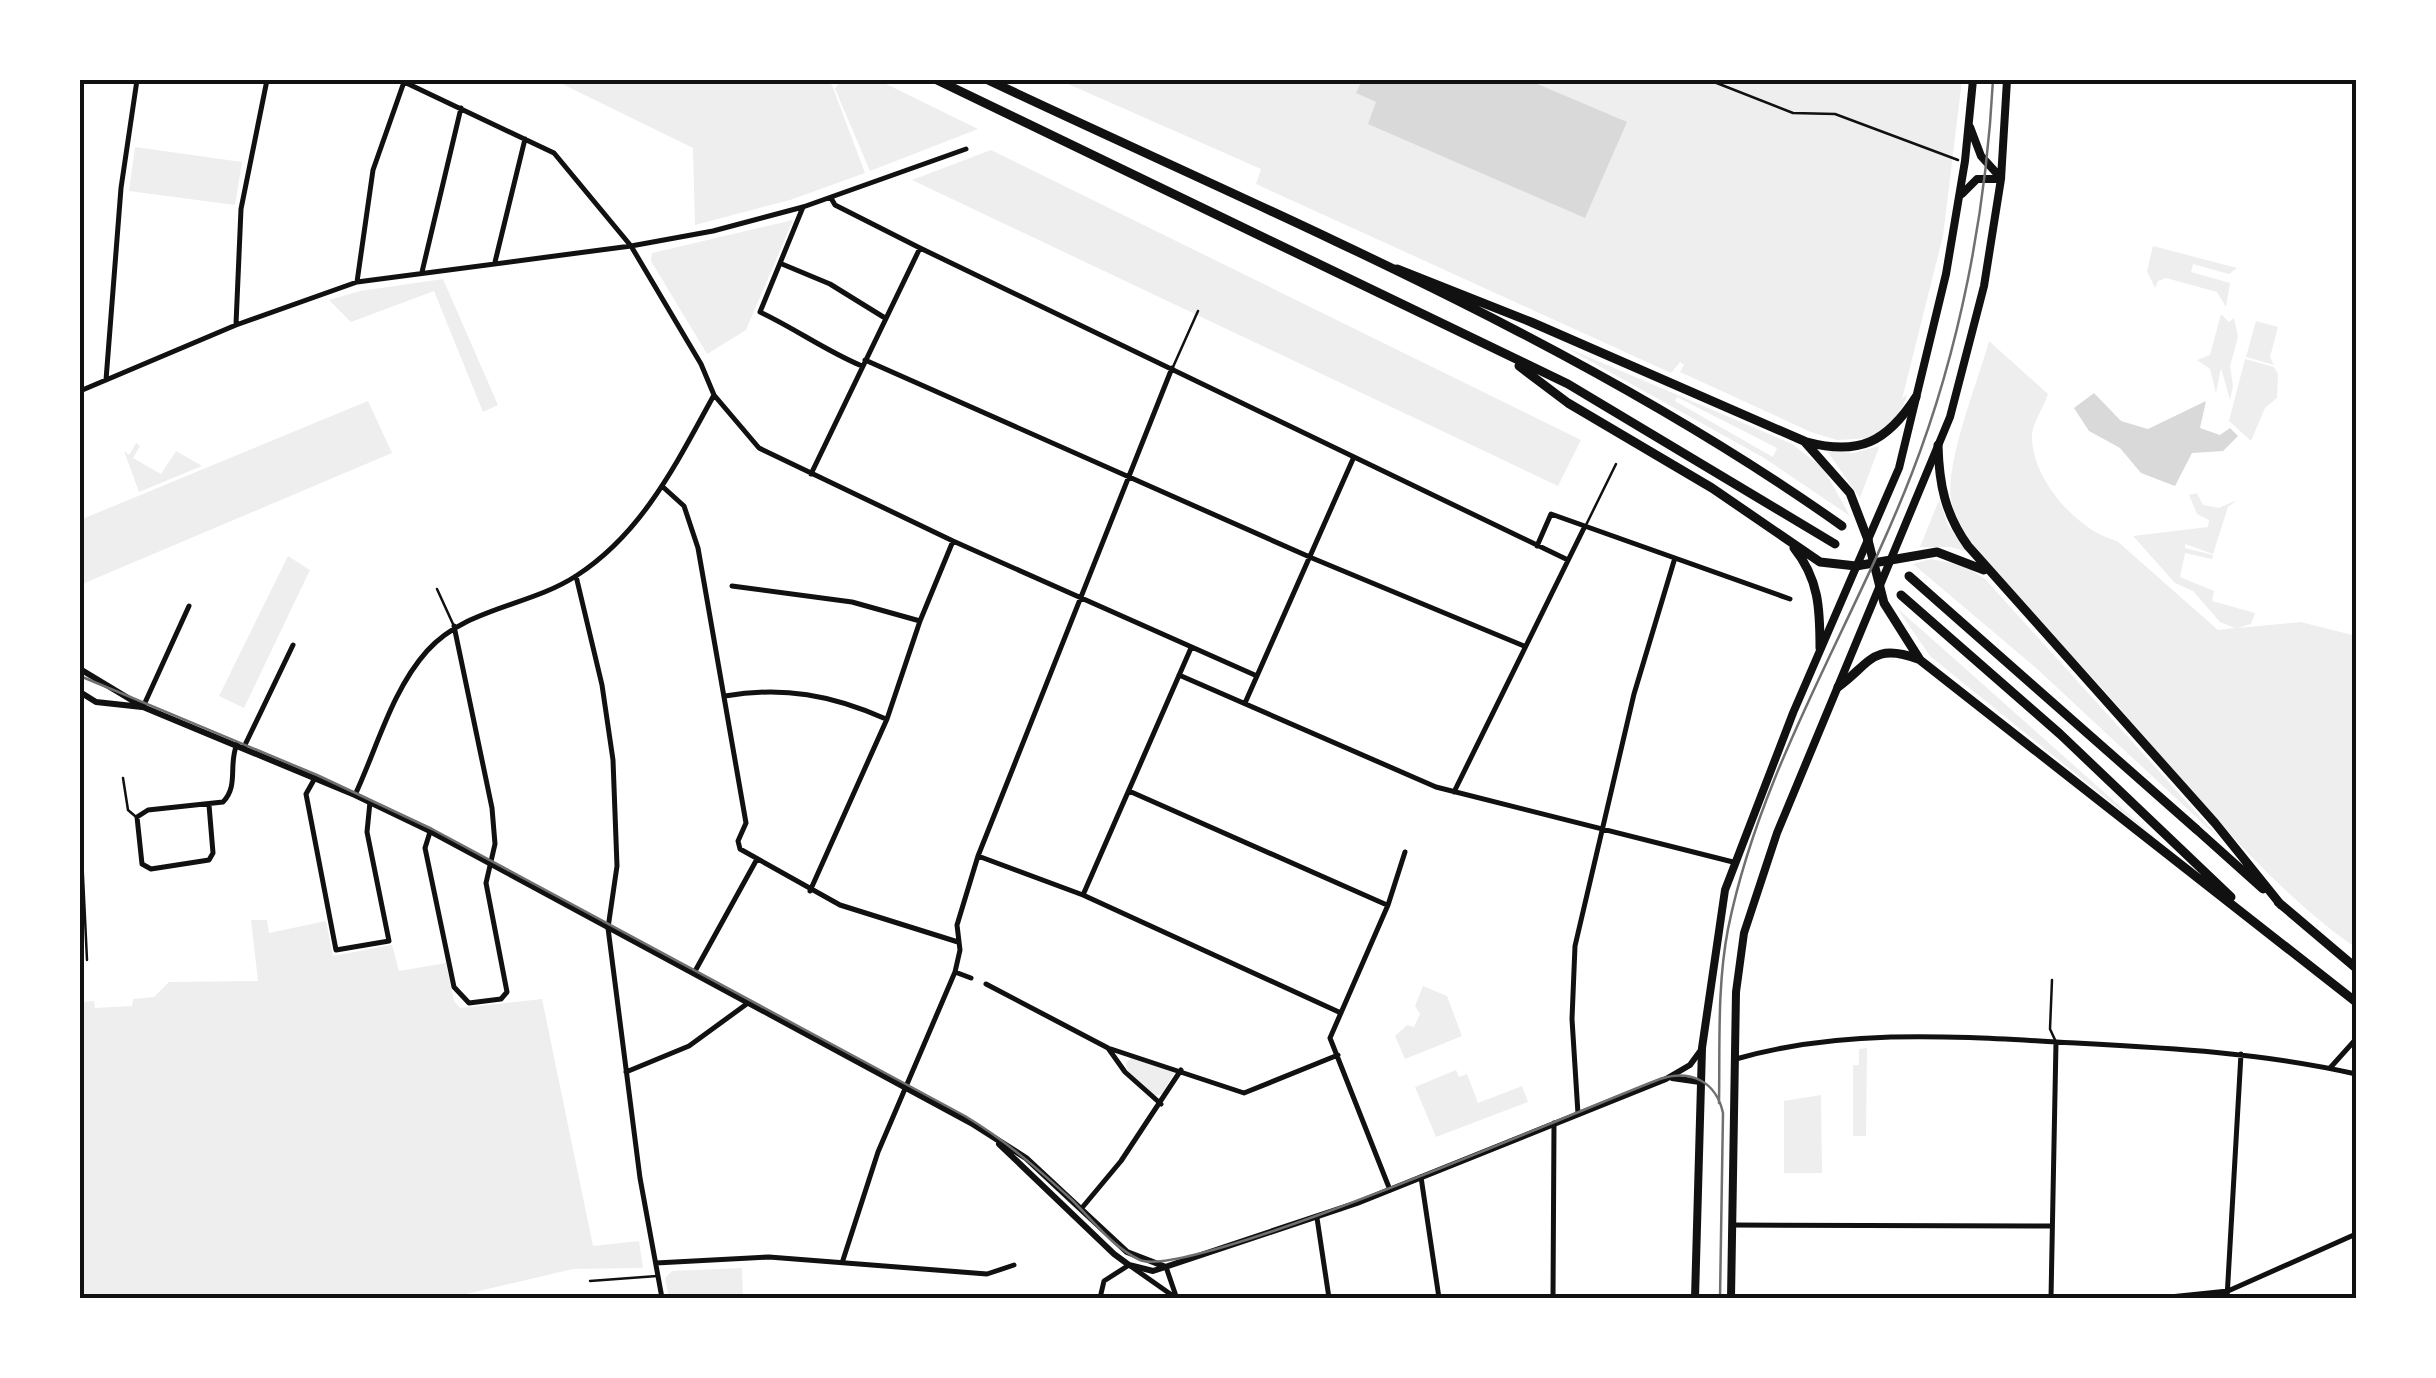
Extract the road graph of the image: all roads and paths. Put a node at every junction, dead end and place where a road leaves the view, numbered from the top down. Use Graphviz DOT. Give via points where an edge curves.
graph roads {
  1 [pos="138,80"];
  2 [pos="267,80"];
  3 [pos="936,80"];
  4 [pos="988,80"];
  5 [pos="1710,80"];
  6 [pos="1972,80"];
  7 [pos="2007,80"];
  8 [pos="402,81"];
  9 [pos="461,108"];
  10 [pos="1968,122"];
  11 [pos="525,138"];
  12 [pos="966,149"];
  13 [pos="1958,160"];
  14 [pos="2001,179"];
  15 [pos="1960,196"];
  16 [pos="831,197"];
  17 [pos="802,207"];
  18 [pos="630,246"];
  19 [pos="920,248"];
  20 [pos="494,264"];
  21 [pos="782,264"];
  22 [pos="1384,267"];
  23 [pos="422,272"];
  24 [pos="357,282"];
  25 [pos="1198,311"];
  26 [pos="886,318"];
  27 [pos="236,325"];
  28 [pos="1509,358"];
  29 [pos="864,363"];
  30 [pos="1172,368"];
  31 [pos="106,380"];
  32 [pos="80,391"];
  33 [pos="714,395"];
  34 [pos="1916,398"];
  35 [pos="1804,441"];
  36 [pos="1938,445"];
  37 [pos="1354,458"];
  38 [pos="1616,464"];
  39 [pos="811,474"];
  40 [pos="1129,478"];
  41 [pos="664,487"];
  42 [pos="1842,526"];
  43 [pos="1584,528"];
  44 [pos="1773,529"];
  45 [pos="1868,540"];
  46 [pos="953,541"];
  47 [pos="1835,544"];
  48 [pos="1537,546"];
  49 [pos="1312,558"];
  50 [pos="1892,559"];
  51 [pos="1568,560"];
  52 [pos="1674,561"];
  53 [pos="1872,562"];
  54 [pos="1856,566"];
  55 [pos="576,576"];
  56 [pos="1908,576"];
  57 [pos="1994,577"];
  58 [pos="732,586"];
  59 [pos="717,589"];
  60 [pos="436,590"];
  61 [pos="1879,590"];
  62 [pos="706,591"];
  63 [pos="1901,595"];
  64 [pos="1082,597"];
  65 [pos="1790,599"];
  66 [pos="189,606"];
  67 [pos="920,621"];
  68 [pos="454,626"];
  69 [pos="293,644"];
  70 [pos="1524,646"];
  71 [pos="1191,648"];
  72 [pos="1820,648"];
  73 [pos="1920,660"];
  74 [pos="80,669"];
  75 [pos="1179,675"];
  76 [pos="1257,676"];
  77 [pos="1838,686"];
  78 [pos="80,692"];
  79 [pos="725,696"];
  80 [pos="1246,704"];
  81 [pos="143,707"];
  82 [pos="887,719"];
  83 [pos="240,746"];
  84 [pos="123,778"];
  85 [pos="315,778"];
  86 [pos="1129,791"];
  87 [pos="1454,792"];
  88 [pos="355,795"];
  89 [pos="370,802"];
  90 [pos="209,805"];
  91 [pos="80,814"];
  92 [pos="136,818"];
  93 [pos="430,831"];
  94 [pos="1600,832"];
  95 [pos="1404,852"];
  96 [pos="81,854"];
  97 [pos="978,856"];
  98 [pos="757,859"];
  99 [pos="1734,862"];
  100 [pos="488,864"];
  101 [pos="810,891"];
  102 [pos="1082,896"];
  103 [pos="1388,905"];
  104 [pos="2280,905"];
  105 [pos="2247,913"];
  106 [pos="608,928"];
  107 [pos="958,942"];
  108 [pos="87,960"];
  109 [pos="2356,968"];
  110 [pos="955,972"];
  111 [pos="694,973"];
  112 [pos="970,978"];
  113 [pos="2052,980"];
  114 [pos="986,984"];
  115 [pos="748,1002"];
  116 [pos="2356,1002"];
  117 [pos="1341,1013"];
  118 [pos="2356,1039"];
  119 [pos="2056,1042"];
  120 [pos="1108,1048"];
  121 [pos="1702,1048"];
  122 [pos="2242,1054"];
  123 [pos="1338,1055"];
  124 [pos="1736,1060"];
  125 [pos="2330,1068"];
  126 [pos="1182,1070"];
  127 [pos="626,1072"];
  128 [pos="2356,1074"];
  129 [pos="1666,1079"];
  130 [pos="1700,1082"];
  131 [pos="905,1086"];
  132 [pos="1160,1104"];
  133 [pos="1578,1114"];
  134 [pos="1554,1124"];
  135 [pos="991,1136"];
  136 [pos="1421,1177"];
  137 [pos="1390,1190"];
  138 [pos="1080,1209"];
  139 [pos="1317,1218"];
  140 [pos="1732,1225"];
  141 [pos="2052,1226"];
  142 [pos="2356,1234"];
  143 [pos="843,1260"];
  144 [pos="656,1263"];
  145 [pos="1014,1265"];
  146 [pos="1129,1265"];
  147 [pos="1166,1267"];
  148 [pos="659,1276"];
  149 [pos="590,1280"];
  150 [pos="2228,1294"];
  151 [pos="662,1298"];
  152 [pos="1100,1298"];
  153 [pos="1176,1298"];
  154 [pos="1329,1298"];
  155 [pos="1439,1298"];
  156 [pos="1552,1298"];
  157 [pos="1695,1298"];
  158 [pos="1731,1298"];
  159 [pos="2051,1298"];
  160 [pos="2160,1298"];
  1 -- 31 [label="street" via="121,188"];
  2 -- 27 [label="street" via="241,209"];
  3 -- 28 [label="highway"];
  4 -- 22 [label="highway"];
  5 -- 13 [label="lane" via="1794,114 1835,114"];
  6 -- 10 [label="main road"];
  7 -- 14 [label="main road"];
  8 -- 9 [label="street"];
  8 -- 24 [label="street" via="373,170"];
  9 -- 11 [label="street"];
  9 -- 23 [label="street"];
  10 -- 14 [label="main road" via="1981,156"];
  10 -- 15 [label="main road"];
  11 -- 18 [label="street" via="563,163"];
  11 -- 20 [label="street"];
  12 -- 16 [label="street"];
  14 -- 15 [label="main road" via="1976,179"];
  14 -- 36 [label="main road" via="1974,329"];
  15 -- 34 [label="main road"];
  16 -- 17 [label="street"];
  16 -- 19 [label="street"];
  17 -- 18 [label="street"];
  17 -- 21 [label="street"];
  18 -- 20 [label="street"];
  18 -- 33 [label="street"];
  19 -- 26 [label="street"];
  19 -- 30 [label="street"];
  20 -- 23 [label="street"];
  21 -- 26 [label="street"];
  21 -- 29 [label="street" via="760,312 806,334 826,352"];
  22 -- 35 [label="highway" via="1429,279"];
  22 -- 42 [label="highway" via="1683,420"];
  23 -- 24 [label="street"];
  24 -- 27 [label="street"];
  25 -- 30 [label="lane"];
  26 -- 29 [label="street"];
  27 -- 31 [label="street"];
  28 -- 44 [label="highway"];
  28 -- 47 [label="highway" via="1668,441"];
  29 -- 39 [label="street"];
  29 -- 40 [label="street"];
  30 -- 37 [label="street"];
  30 -- 40 [label="street"];
  31 -- 32 [label="street"];
  33 -- 39 [label="street" via="759,448"];
  33 -- 41 [label="street"];
  34 -- 35 [label="highway" via="1889,434 1870,445 1841,449"];
  34 -- 45 [label="main road" via="1898,468"];
  35 -- 45 [label="highway" via="1850,494"];
  36 -- 50 [label="main road"];
  36 -- 57 [label="highway" via="1942,494 1953,524"];
  37 -- 48 [label="street"];
  37 -- 49 [label="street"];
  38 -- 43 [label="lane"];
  39 -- 46 [label="street"];
  40 -- 49 [label="street"];
  40 -- 64 [label="street"];
  41 -- 55 [label="street" via="646,513"];
  41 -- 62 [label="street" via="690,519"];
  43 -- 48 [label="street" via="1551,514"];
  43 -- 51 [label="street"];
  43 -- 52 [label="street"];
  44 -- 54 [label="highway" via="1820,562"];
  44 -- 72 [label="highway" via="1812,577"];
  45 -- 53 [label="highway"];
  45 -- 54 [label="main road"];
  46 -- 64 [label="street"];
  46 -- 67 [label="street"];
  48 -- 51 [label="street"];
  49 -- 70 [label="street"];
  49 -- 76 [label="street"];
  50 -- 53 [label="highway"];
  50 -- 57 [label="highway" via="1947,553"];
  50 -- 61 [label="main road"];
  51 -- 70 [label="street"];
  52 -- 65 [label="street"];
  52 -- 94 [label="street"];
  53 -- 54 [label="highway"];
  53 -- 61 [label="highway"];
  54 -- 72 [label="main road"];
  55 -- 68 [label="street"];
  55 -- 106 [label="street" via="613,760 616,900"];
  56 -- 104 [label="highway"];
  57 -- 104 [label="highway" via="2215,822"];
  58 -- 67 [label="street" via="852,602"];
  59 -- 62 [label="street"];
  60 -- 68 [label="lane"];
  61 -- 73 [label="highway"];
  61 -- 77 [label="main road"];
  62 -- 79 [label="street"];
  63 -- 105 [label="highway" via="2060,734"];
  64 -- 71 [label="street"];
  64 -- 97 [label="street"];
  66 -- 81 [label="street"];
  67 -- 82 [label="street"];
  68 -- 88 [label="street" via="409,675"];
  68 -- 100 [label="street" via="492,808"];
  69 -- 83 [label="street"];
  70 -- 87 [label="street"];
  71 -- 75 [label="street"];
  71 -- 76 [label="street"];
  72 -- 99 [label="main road"];
  73 -- 77 [label="highway" via="1900,652 1878,654"];
  73 -- 105 [label="highway" via="2171,861"];
  74 -- 81 [label="street"];
  75 -- 80 [label="street"];
  75 -- 86 [label="street"];
  76 -- 80 [label="street"];
  77 -- 124 [label="main road" via="1751,902 1738,966"];
  78 -- 81 [label="street" via="96,702"];
  79 -- 82 [label="street" via="769,688 842,699"];
  79 -- 98 [label="street" via="746,823 738,841 740,850"];
  80 -- 87 [label="street"];
  81 -- 83 [label="street"];
  82 -- 101 [label="street"];
  83 -- 85 [label="street"];
  83 -- 90 [label="street" via="230,759 229,798"];
  84 -- 92 [label="lane" via="128,810"];
  85 -- 88 [label="street"];
  85 -- 89 [label="street" via="306,794 336,950 389,941 367,832"];
  86 -- 102 [label="street"];
  86 -- 103 [label="street"];
  87 -- 94 [label="street"];
  88 -- 89 [label="street"];
  89 -- 93 [label="street"];
  90 -- 92 [label="street" via="148,810"];
  90 -- 92 [label="street" via="213,853 205,862 146,868 139,860"];
  91 -- 96 [label="lane"];
  93 -- 100 [label="street"];
  93 -- 100 [label="street" via="425,848 454,987 469,1003 507,992"];
  94 -- 99 [label="street"];
  94 -- 133 [label="street" via="1575,946"];
  95 -- 103 [label="street"];
  96 -- 108 [label="lane"];
  97 -- 102 [label="street"];
  97 -- 107 [label="street"];
  98 -- 101 [label="street"];
  98 -- 111 [label="street"];
  99 -- 121 [label="main road" via="1718,923"];
  100 -- 106 [label="street"];
  101 -- 107 [label="street"];
  102 -- 117 [label="street"];
  103 -- 117 [label="street"];
  104 -- 109 [label="highway"];
  105 -- 116 [label="highway"];
  106 -- 111 [label="street"];
  106 -- 127 [label="street"];
  107 -- 110 [label="street"];
  110 -- 112 [label="street"];
  110 -- 131 [label="street"];
  111 -- 115 [label="street"];
  113 -- 119 [label="lane" via="2050,1028"];
  114 -- 120 [label="street"];
  115 -- 127 [label="street" via="690,1046"];
  115 -- 131 [label="street"];
  117 -- 123 [label="street" via="1330,1038"];
  118 -- 125 [label="street"];
  119 -- 122 [label="street"];
  119 -- 124 [label="street" via="1968,1035 1870,1038"];
  119 -- 141 [label="street"];
  120 -- 126 [label="street"];
  120 -- 132 [label="street"];
  121 -- 129 [label="street" via="1690,1065"];
  121 -- 130 [label="main road"];
  122 -- 125 [label="street"];
  122 -- 150 [label="street"];
  123 -- 126 [label="street" via="1244,1093"];
  123 -- 137 [label="street"];
  124 -- 140 [label="main road"];
  125 -- 128 [label="street"];
  126 -- 132 [label="street"];
  127 -- 144 [label="street"];
  129 -- 130 [label="street"];
  129 -- 133 [label="street"];
  130 -- 157 [label="main road"];
  131 -- 135 [label="street"];
  131 -- 143 [label="street"];
  132 -- 138 [label="street"];
  133 -- 134 [label="street"];
  134 -- 136 [label="street"];
  134 -- 156 [label="street"];
  135 -- 138 [label="street" via="1026,1158"];
  135 -- 146 [label="street"];
  136 -- 137 [label="street"];
  136 -- 155 [label="street"];
  137 -- 139 [label="street"];
  138 -- 147 [label="street" via="1127,1252"];
  139 -- 147 [label="street"];
  139 -- 154 [label="street"];
  140 -- 141 [label="street"];
  140 -- 158 [label="main road"];
  141 -- 159 [label="street"];
  142 -- 150 [label="street"];
  143 -- 144 [label="street"];
  143 -- 145 [label="street" via="987,1274"];
  144 -- 148 [label="street"];
  146 -- 147 [label="street"];
  146 -- 152 [label="street" via="1104,1281"];
  146 -- 153 [label="street"];
  147 -- 153 [label="street"];
  148 -- 149 [label="lane"];
  148 -- 151 [label="street"];
  150 -- 160 [label="street"];
}
